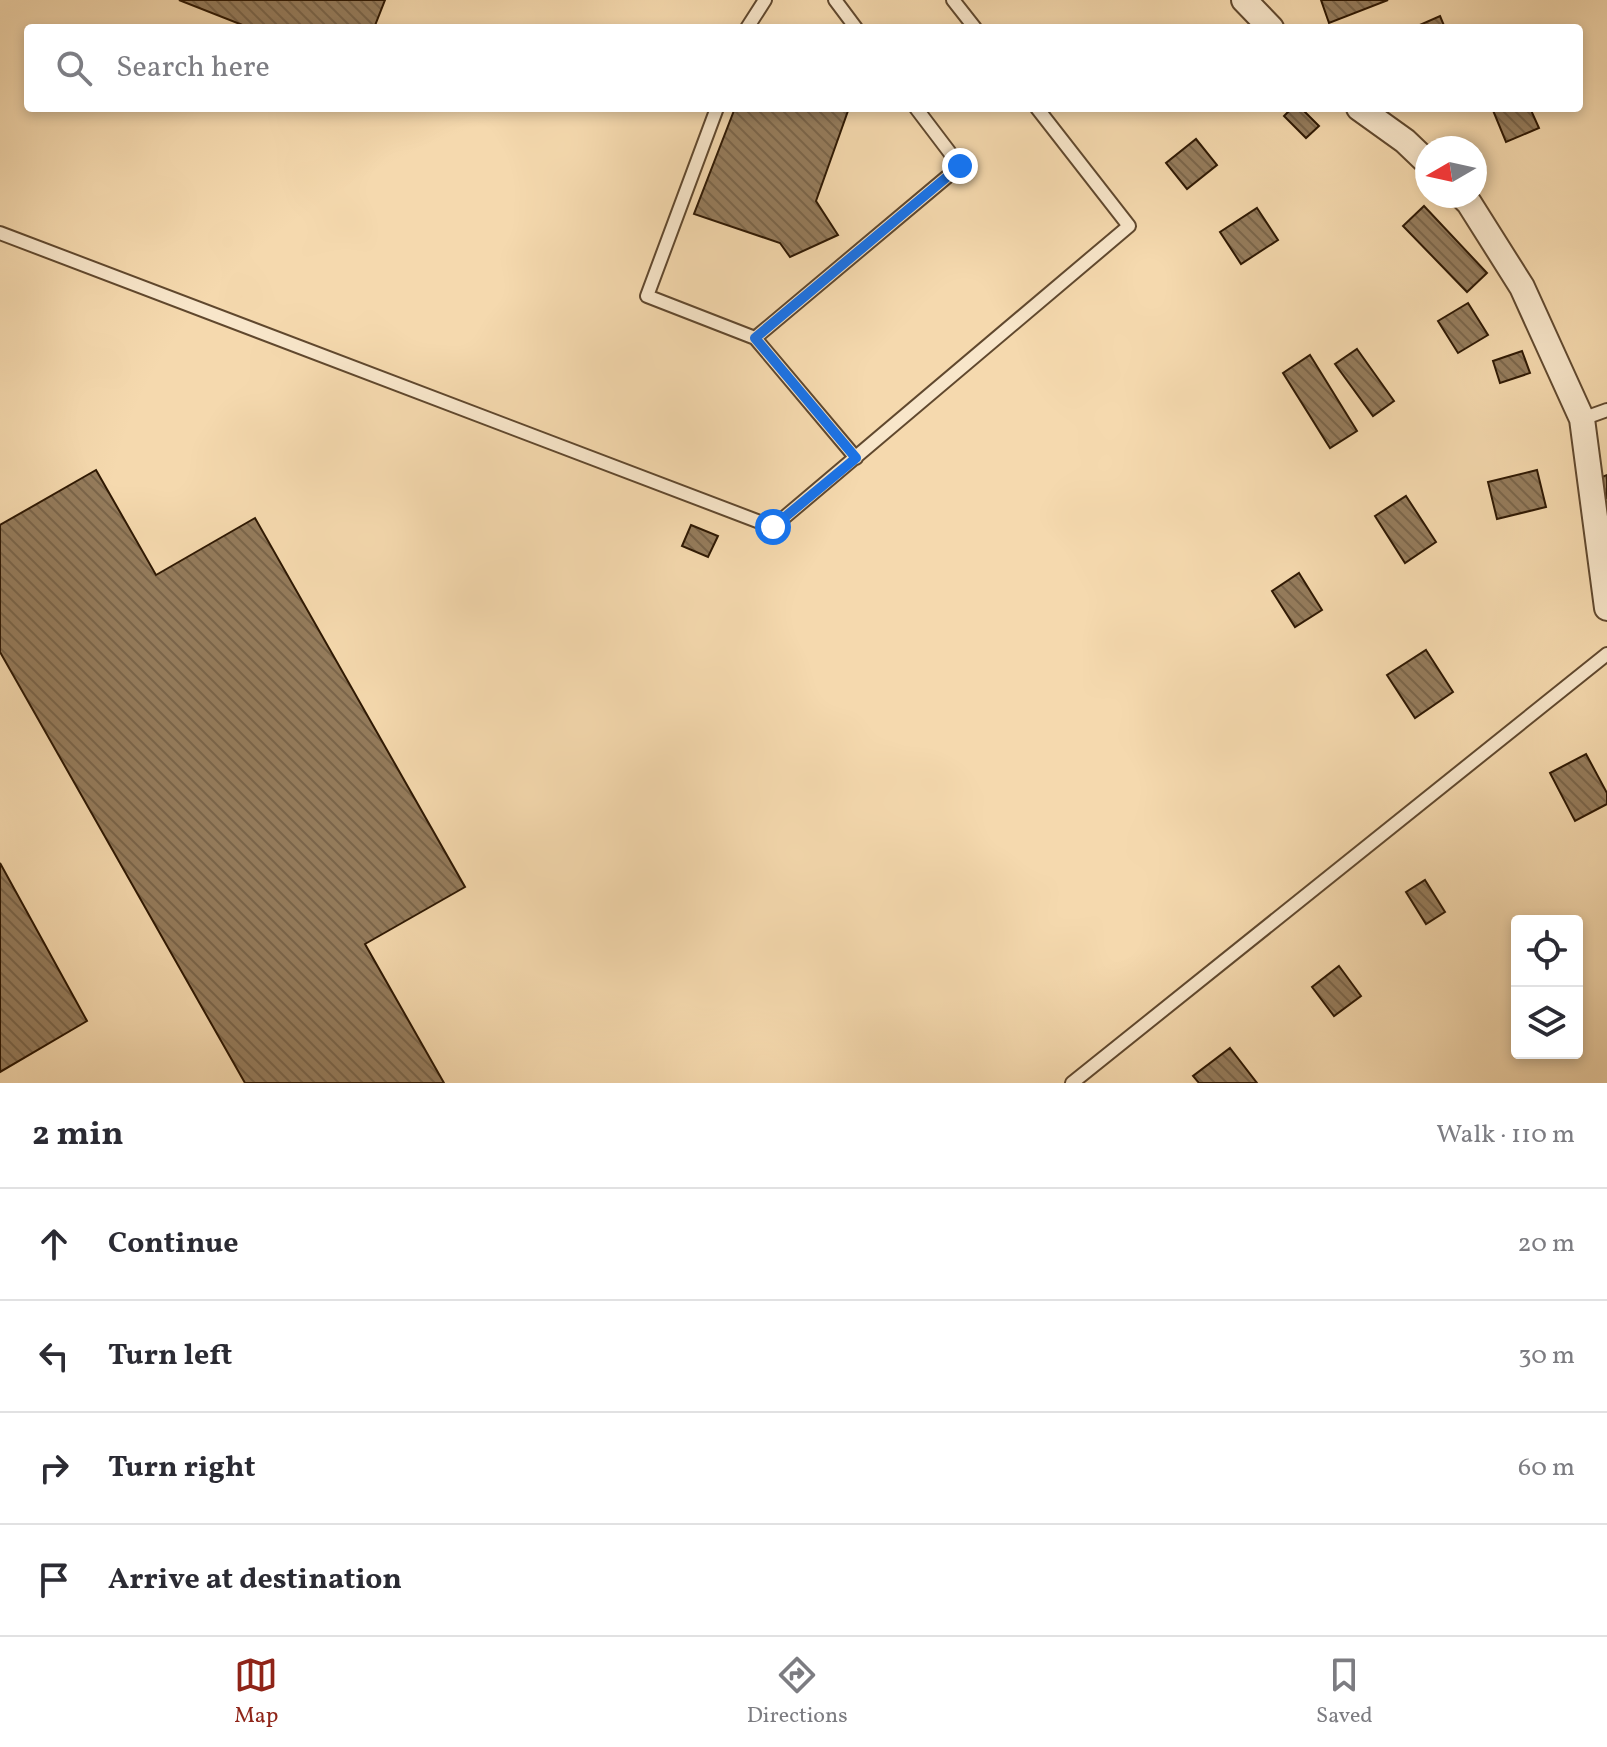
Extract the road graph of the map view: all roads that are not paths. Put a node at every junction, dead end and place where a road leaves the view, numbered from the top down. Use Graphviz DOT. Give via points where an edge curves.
graph roads {
  1 [pos="765,0"];
  2 [pos="835,0"];
  3 [pos="953,0"];
  4 [pos="1244,0"];
  5 [pos="750,24"];
  6 [pos="853,24"];
  7 [pos="972,24"];
  8 [pos="1267,24"];
  9 [pos="716,112"];
  10 [pos="919,112"];
  11 [pos="1040,112"];
  12 [pos="1365,112"];
  13 [pos="1415,151"];
  14 [pos="1472,208"];
  15 [pos="0,233"];
  16 [pos="755,338"];
  17 [pos="1607,410"];
  18 [pos="1582,419"];
  19 [pos="856,458"];
  20 [pos="1607,608"];
  21 [pos="1607,654"];
  22 [pos="1072,1083"];
  1 -- 5 [label="lane"];
  2 -- 6 [label="lane"];
  3 -- 7 [label="lane"];
  4 -- 8 [label="street"];
  9 -- 16 [label="lane" via="647,296"];
  10 -- 16 [label="lane" via="960,166"];
  11 -- 19 [label="lane" via="1129,226"];
  12 -- 13 [label="street"];
  14 -- 18 [label="street" via="1522,287"];
  15 -- 19 [label="lane" via="773,527"];
  16 -- 19 [label="lane"];
  17 -- 18 [label="lane"];
  18 -- 20 [label="street"];
  21 -- 22 [label="lane"];
}
